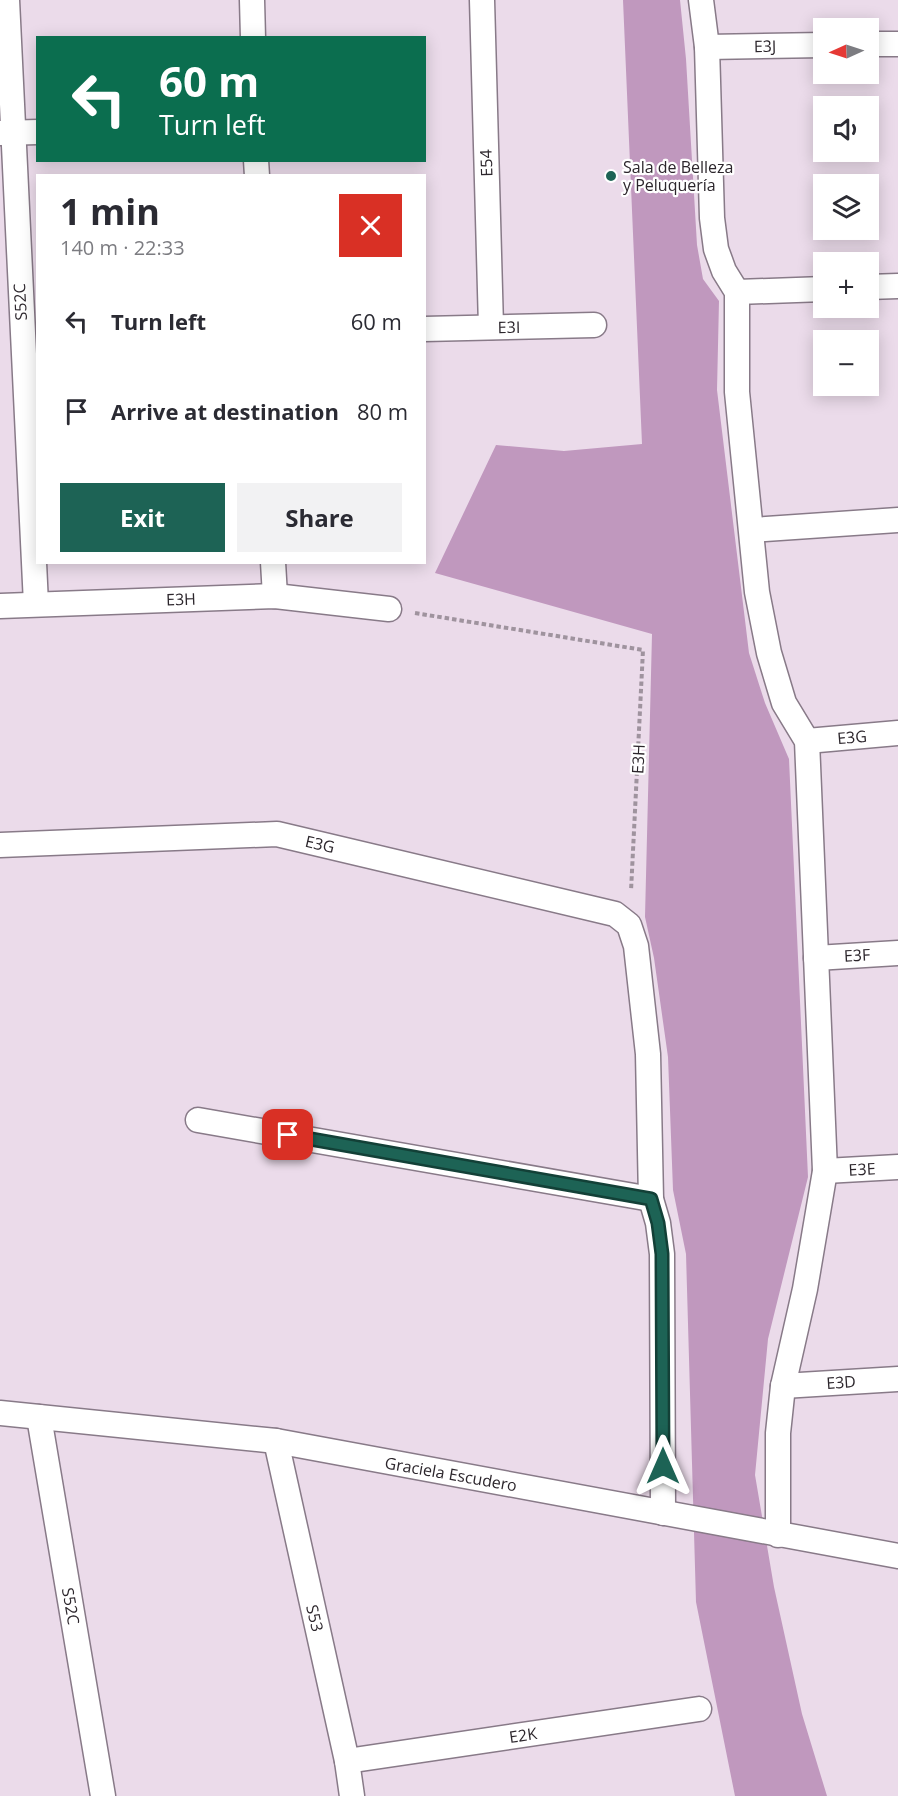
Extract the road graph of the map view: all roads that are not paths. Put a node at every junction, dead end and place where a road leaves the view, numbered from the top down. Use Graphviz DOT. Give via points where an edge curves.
graph roads {
  1 [pos="7,0"];
  2 [pos="252,0"];
  3 [pos="482,0"];
  4 [pos="700,0"];
  5 [pos="253,36"];
  6 [pos="879,44"];
  7 [pos="898,44"];
  8 [pos="813,45"];
  9 [pos="707,46"];
  10 [pos="36,132"];
  11 [pos="6,133"];
  12 [pos="898,286"];
  13 [pos="879,287"];
  14 [pos="813,289"];
  15 [pos="737,292"];
  16 [pos="594,325"];
  17 [pos="491,327"];
  18 [pos="426,329"];
  19 [pos="898,520"];
  20 [pos="752,530"];
  21 [pos="273,564"];
  22 [pos="274,596"];
  23 [pos="36,604"];
  24 [pos="0,606"];
  25 [pos="389,609"];
  26 [pos="898,733"];
  27 [pos="807,741"];
  28 [pos="0,845"];
  29 [pos="898,953"];
  30 [pos="816,958"];
  31 [pos="198,1119"];
  32 [pos="898,1167"];
  33 [pos="825,1171"];
  34 [pos="651,1199"];
  35 [pos="898,1379"];
  36 [pos="783,1386"];
  37 [pos="0,1413"];
  38 [pos="39,1417"];
  39 [pos="276,1441"];
  40 [pos="663,1513"];
  41 [pos="778,1535"];
  42 [pos="898,1557"];
  43 [pos="699,1709"];
  44 [pos="347,1761"];
  45 [pos="103,1796"];
  46 [pos="352,1796"];
  1 -- 11 [label="street, S52C"];
  2 -- 5 [label="street"];
  3 -- 17 [label="street, E54"];
  4 -- 9 [label="street"];
  6 -- 7 [label="street"];
  8 -- 9 [label="street, E3J"];
  9 -- 15 [label="street" via="712,218 723,271"];
  10 -- 11 [label="street"];
  11 -- 23 [label="street, S52C"];
  12 -- 13 [label="street"];
  14 -- 15 [label="street"];
  15 -- 20 [label="street" via="737,392"];
  16 -- 17 [label="street, E3I"];
  17 -- 18 [label="street, E3I"];
  19 -- 20 [label="street"];
  20 -- 27 [label="street" via="757,592 769,653 784,703"];
  21 -- 22 [label="street"];
  22 -- 23 [label="street, E3H"];
  22 -- 25 [label="street, E3H"];
  23 -- 24 [label="street, E3H"];
  26 -- 27 [label="street, E3G"];
  27 -- 30 [label="street"];
  28 -- 34 [label="street, E3G" via="277,834 615,914 629,925 636,946 648,1054"];
  29 -- 30 [label="street, E3F"];
  30 -- 33 [label="street"];
  31 -- 34 [label="street"];
  32 -- 33 [label="street, E3E"];
  33 -- 36 [label="street"];
  34 -- 40 [label="street" via="662,1254"];
  35 -- 36 [label="street, E3D"];
  36 -- 41 [label="street" via="778,1432"];
  37 -- 38 [label="street, Graciela Escudero"];
  38 -- 39 [label="street, Graciela Escudero"];
  38 -- 45 [label="street, S52C"];
  39 -- 40 [label="street, Graciela Escudero"];
  39 -- 44 [label="street, S53"];
  40 -- 41 [label="street, Graciela Escudero"];
  41 -- 42 [label="street, Graciela Escudero"];
  43 -- 44 [label="street, E2K"];
  44 -- 46 [label="street, S53"];
}
